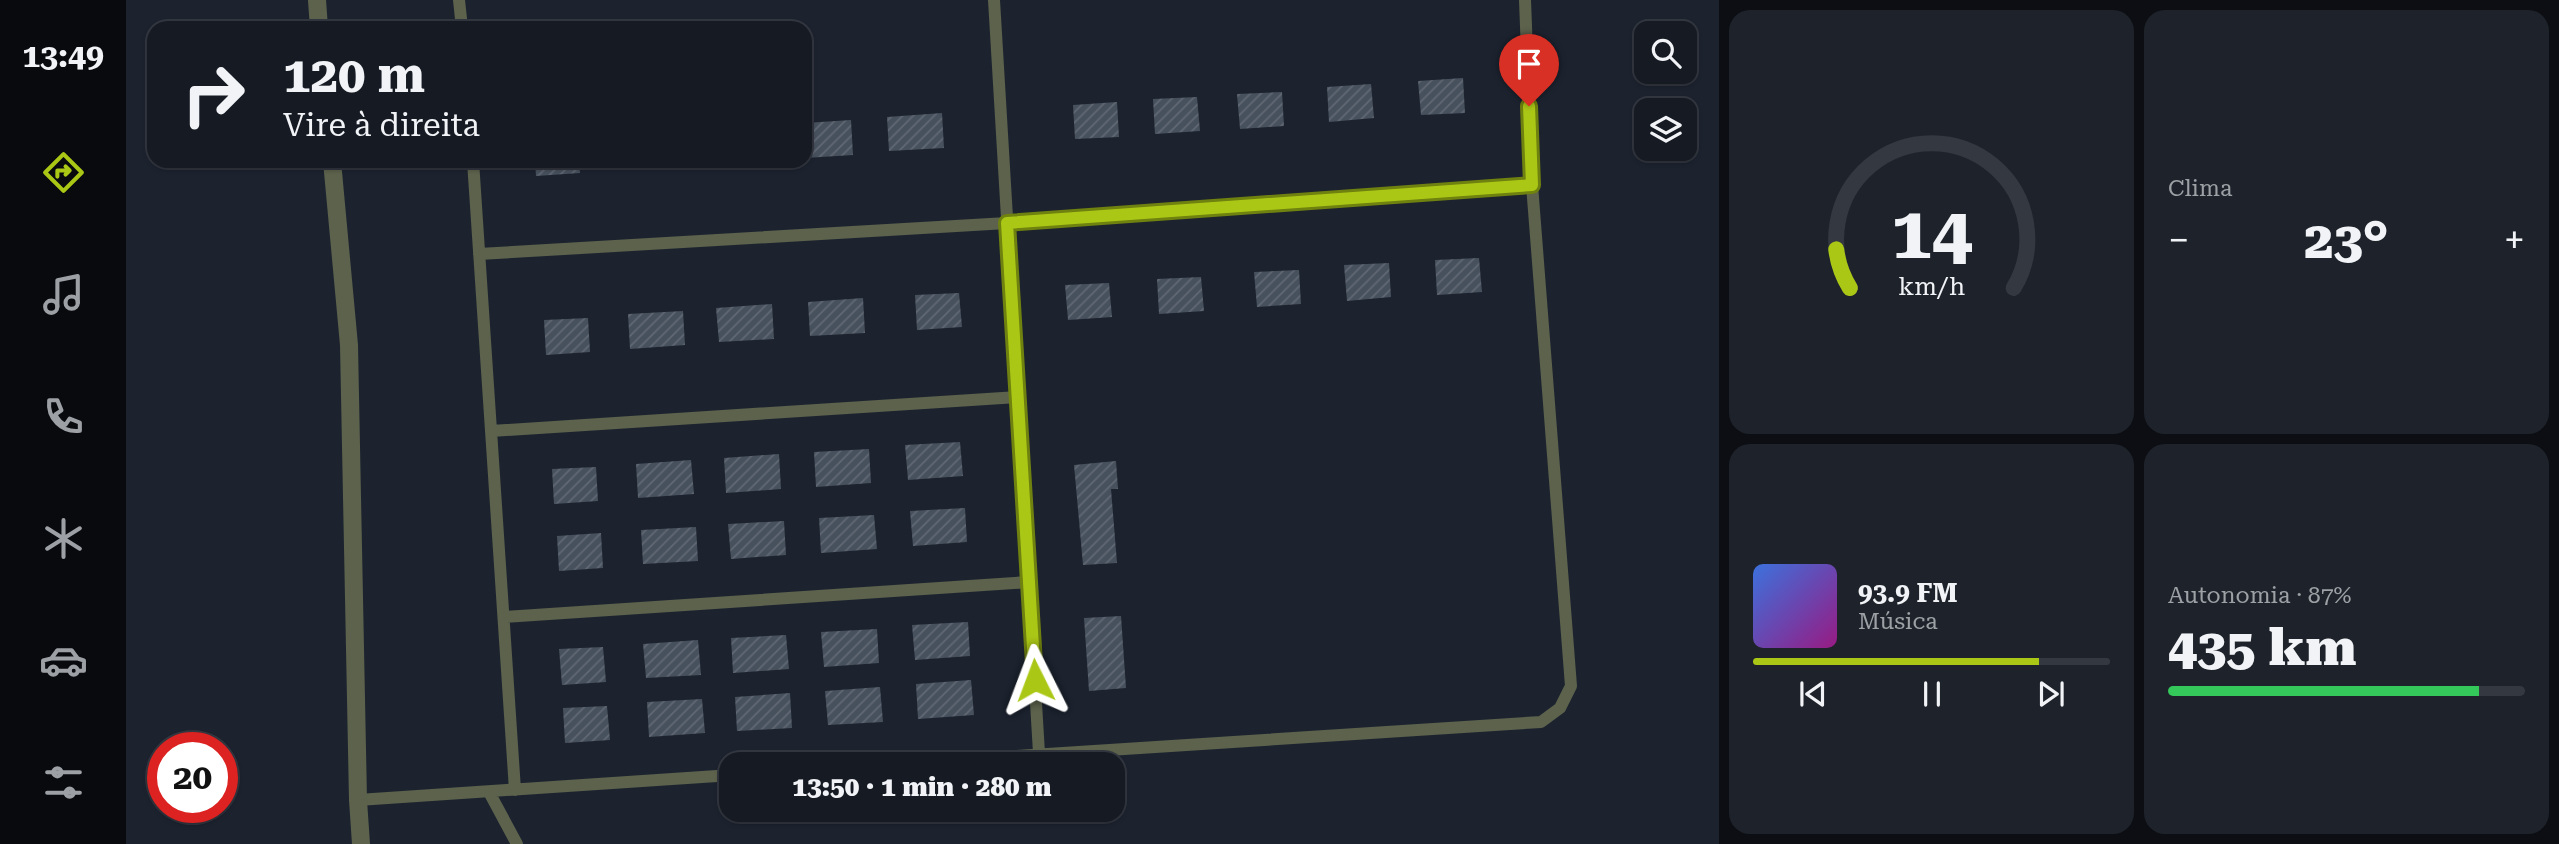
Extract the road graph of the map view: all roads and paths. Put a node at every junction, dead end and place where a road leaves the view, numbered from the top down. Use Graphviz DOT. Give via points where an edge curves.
graph roads {
  1 [pos="317,0"];
  2 [pos="459,0"];
  3 [pos="994,0"];
  4 [pos="1525,0"];
  5 [pos="318,21"];
  6 [pos="461,21"];
  7 [pos="333,168"];
  8 [pos="474,168"];
  9 [pos="1532,185"];
  10 [pos="1007,223"];
  11 [pos="480,254"];
  12 [pos="1018,397"];
  13 [pos="491,431"];
  14 [pos="1029,582"];
  15 [pos="504,617"];
  16 [pos="1039,752"];
  17 [pos="1055,752"];
  18 [pos="719,776"];
  19 [pos="515,790"];
  20 [pos="489,792"];
  21 [pos="358,800"];
  22 [pos="361,844"];
  23 [pos="517,844"];
  1 -- 5 [label="street"];
  2 -- 6 [label="lane"];
  3 -- 10 [label="lane"];
  4 -- 9 [label="lane"];
  7 -- 21 [label="street" via="349,345"];
  8 -- 11 [label="lane"];
  9 -- 10 [label="lane"];
  9 -- 17 [label="lane" via="1571,686 1560,708 1541,722"];
  10 -- 11 [label="lane"];
  10 -- 12 [label="lane"];
  11 -- 13 [label="lane"];
  12 -- 13 [label="lane"];
  12 -- 14 [label="lane"];
  13 -- 15 [label="lane"];
  14 -- 15 [label="lane"];
  14 -- 16 [label="lane"];
  15 -- 19 [label="lane"];
  18 -- 19 [label="lane"];
  19 -- 20 [label="lane"];
  20 -- 21 [label="lane"];
  20 -- 23 [label="lane"];
  21 -- 22 [label="street"];
}
